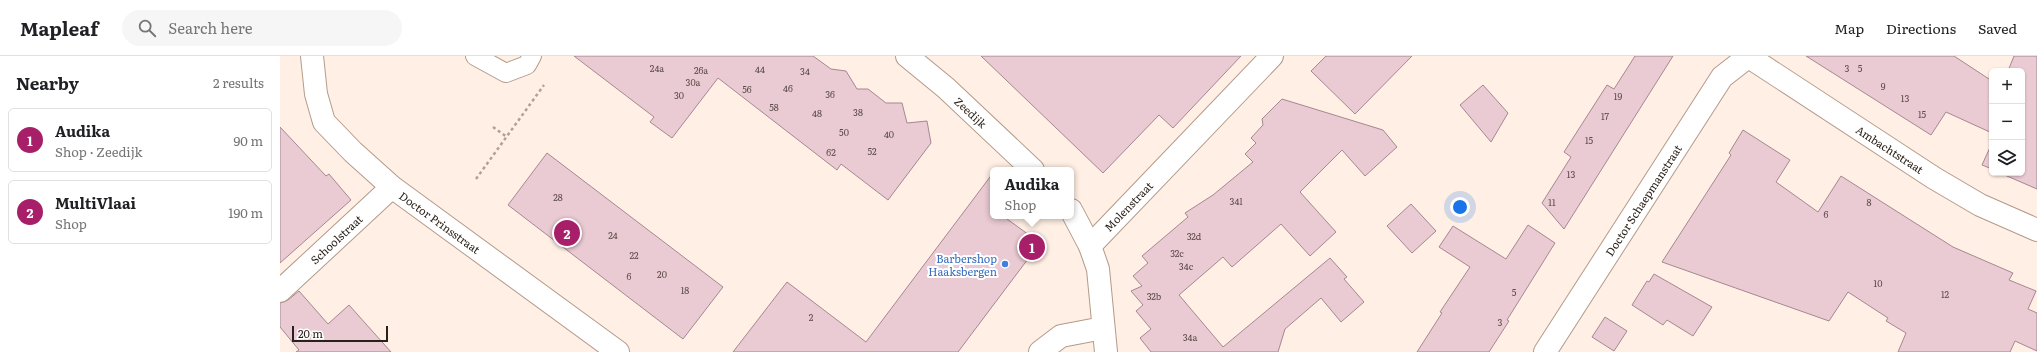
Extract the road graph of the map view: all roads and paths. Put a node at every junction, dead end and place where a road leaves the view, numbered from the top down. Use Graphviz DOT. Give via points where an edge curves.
graph roads {
  1 [pos="312,56"];
  2 [pos="475,56"];
  3 [pos="907,56"];
  4 [pos="1272,56"];
  5 [pos="1749,56"];
  6 [pos="530,60"];
  7 [pos="493,127"];
  8 [pos="507,136"];
  9 [pos="1030,167"];
  10 [pos="476,179"];
  11 [pos="392,187"];
  12 [pos="1074,216"];
  13 [pos="2037,230"];
  14 [pos="1090,246"];
  15 [pos="280,291"];
  16 [pos="1103,328"];
  17 [pos="618,352"];
  18 [pos="1040,352"];
  19 [pos="1106,352"];
  20 [pos="1545,352"];
  1 -- 11 [label="street, Doctor Prinsstraat" via="316,94 324,122"];
  2 -- 6 [label="lane" via="506,73"];
  3 -- 9 [label="street, Zeedijk" via="946,88"];
  4 -- 14 [label="street, Molenstraat"];
  5 -- 13 [label="street, Ambachtstraat" via="1934,178 1980,205"];
  5 -- 20 [label="street, Doctor Schaepmanstraat" via="1722,77"];
  6 -- 8 [label="path" via="549,79"];
  7 -- 8 [label="path"];
  8 -- 10 [label="path"];
  11 -- 15 [label="street, Schoolstraat"];
  11 -- 17 [label="street, Doctor Prinsstraat"];
  12 -- 14 [label="street"];
  14 -- 16 [label="street" via="1098,269"];
  16 -- 18 [label="street" via="1061,336"];
  16 -- 19 [label="street"];
}
